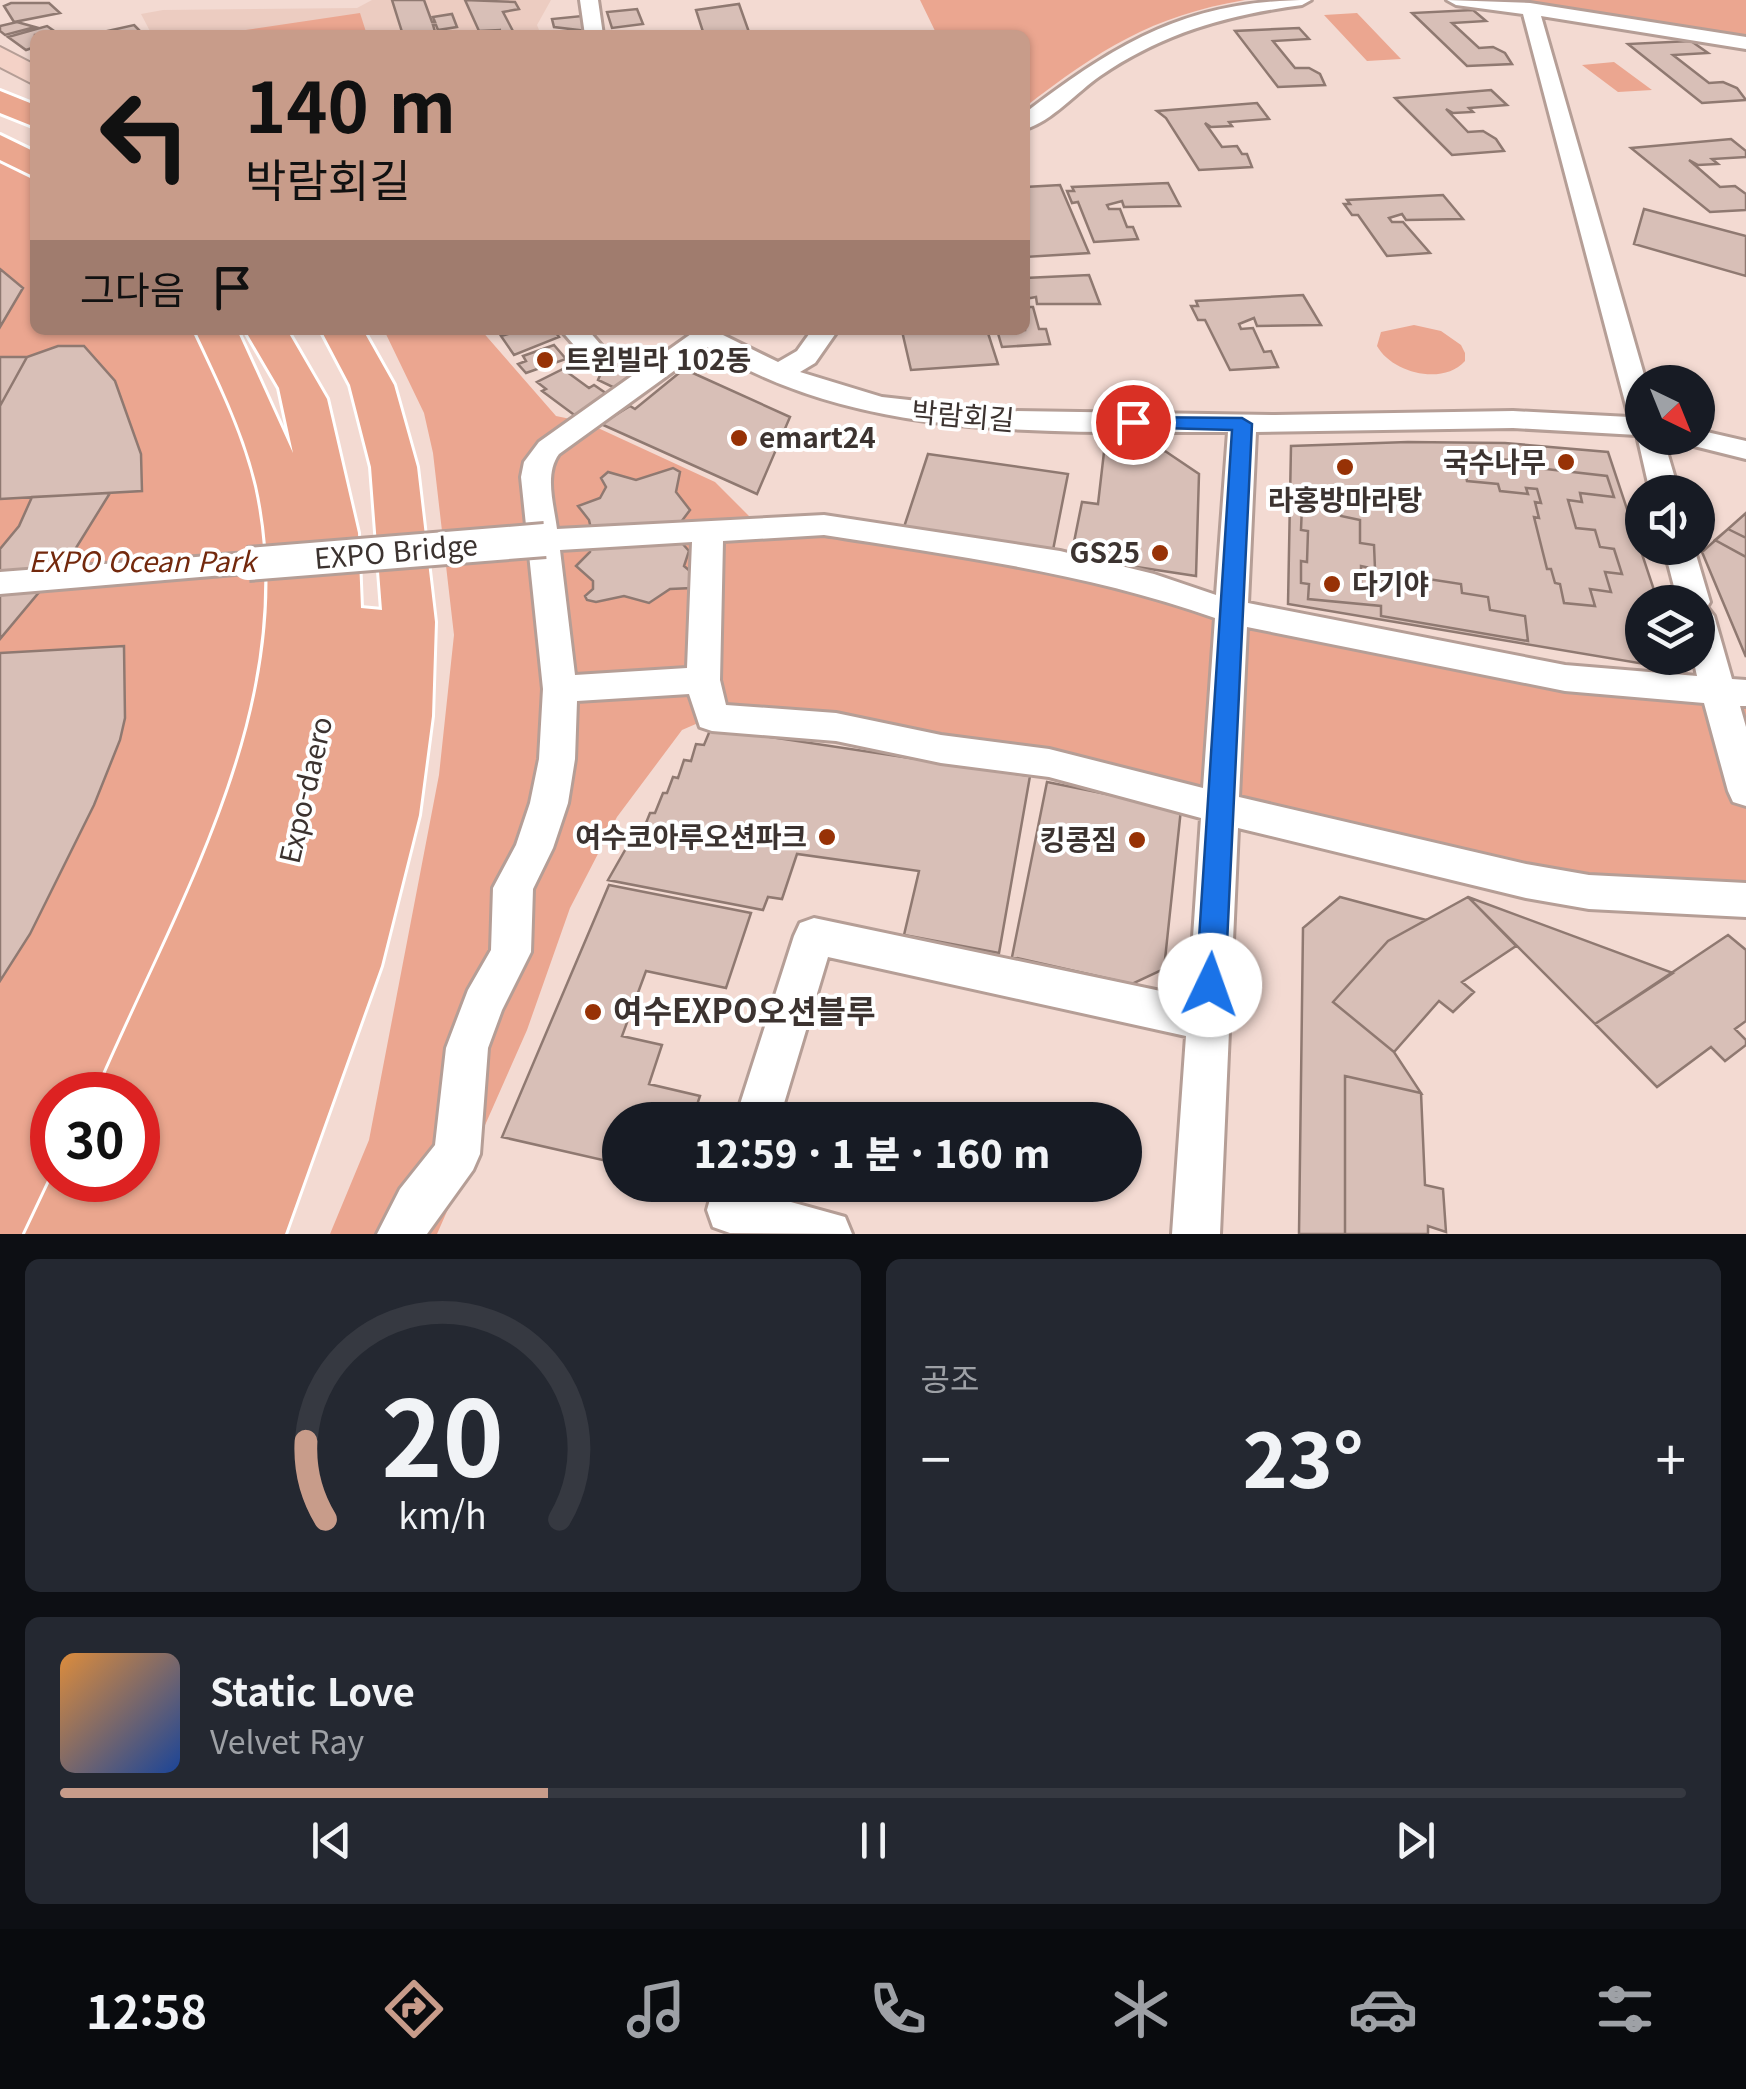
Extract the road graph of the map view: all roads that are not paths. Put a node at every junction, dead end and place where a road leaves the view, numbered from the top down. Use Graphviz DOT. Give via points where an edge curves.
graph roads {
  1 [pos="589,0"];
  2 [pos="1302,0"];
  3 [pos="1456,0"];
  4 [pos="1530,8"];
  5 [pos="593,30"];
  6 [pos="1746,43"];
  7 [pos="0,55"];
  8 [pos="30,74"];
  9 [pos="0,82"];
  10 [pos="30,94"];
  11 [pos="0,101"];
  12 [pos="30,114"];
  13 [pos="1030,119"];
  14 [pos="0,122"];
  15 [pos="30,139"];
  16 [pos="0,145"];
  17 [pos="30,164"];
  18 [pos="219,335"];
  19 [pos="269,335"];
  20 [pos="311,335"];
  21 [pos="345,335"];
  22 [pos="578,335"];
  23 [pos="703,335"];
  24 [pos="712,335"];
  25 [pos="821,335"];
  26 [pos="595,354"];
  27 [pos="1628,365"];
  28 [pos="778,373"];
  29 [pos="256,409"];
  30 [pos="383,423"];
  31 [pos="1242,424"];
  32 [pos="1625,427"];
  33 [pos="1715,443"];
  34 [pos="1746,450"];
  35 [pos="708,530"];
  36 [pos="544,540"];
  37 [pos="0,583"];
  38 [pos="1232,612"];
  39 [pos="353,618"];
  40 [pos="1715,654"];
  41 [pos="703,680"];
  42 [pos="560,689"];
  43 [pos="1732,692"];
  44 [pos="1746,791"];
  45 [pos="1220,808"];
  46 [pos="1746,900"];
  47 [pos="1208,1021"];
  48 [pos="142,1072"];
  49 [pos="763,1102"];
  50 [pos="80,1202"];
  51 [pos="732,1202"];
  52 [pos="63,1234"];
  53 [pos="135,1234"];
  54 [pos="198,1234"];
  55 [pos="247,1234"];
  56 [pos="401,1234"];
  57 [pos="828,1234"];
  58 [pos="1196,1234"];
  1 -- 5 [label="street"];
  2 -- 13 [label="street" via="1226,10 1149,36"];
  3 -- 4 [label="street"];
  4 -- 6 [label="street"];
  4 -- 27 [label="street"];
  7 -- 8 [label="street"];
  9 -- 10 [label="main road"];
  11 -- 12 [label="main road"];
  14 -- 15 [label="main road"];
  16 -- 17 [label="main road"];
  18 -- 29 [label="main road"];
  19 -- 39 [label="main road, Expo-daero" via="302,390"];
  20 -- 39 [label="main road, Expo-daero" via="348,435"];
  21 -- 30 [label="main road" via="372,385"];
  22 -- 26 [label="street"];
  23 -- 36 [label="street" via="542,456 536,477"];
  24 -- 28 [label="street, 박람회길"];
  25 -- 28 [label="street" via="806,357"];
  28 -- 31 [label="street, 박람회길" via="831,394 922,415"];
  29 -- 39 [label="main road" via="279,422 310,482 318,569"];
  29 -- 48 [label="main road" via="285,506 294,610 282,694 256,798"];
  30 -- 39 [label="main road" via="374,446 380,515"];
  30 -- 55 [label="main road" via="394,467 409,622 389,816 348,966"];
  31 -- 32 [label="street, 박람회길" via="1533,419"];
  31 -- 38 [label="street"];
  33 -- 34 [label="street"];
  35 -- 36 [label="street, EXPO Bridge"];
  35 -- 38 [label="street, EXPO Bridge" via="824,524 927,538 1130,578"];
  35 -- 41 [label="street"];
  36 -- 37 [label="street, EXPO Bridge, bridge"];
  36 -- 42 [label="street"];
  38 -- 43 [label="street, EXPO Bridge" via="1564,678"];
  38 -- 45 [label="street"];
  39 -- 53 [label="main road, Expo-daero" via="304,824 261,946"];
  39 -- 54 [label="main road, Expo-daero" via="351,813 317,948"];
  40 -- 43 [label="street"];
  41 -- 42 [label="street"];
  41 -- 45 [label="street" via="712,717 836,727 1049,762"];
  42 -- 56 [label="street" via="549,803 513,888 510,952 467,1048 457,1154"];
  43 -- 44 [label="street"];
  45 -- 46 [label="street" via="1589,892"];
  45 -- 47 [label="street"];
  47 -- 49 [label="street" via="814,936"];
  47 -- 58 [label="street"];
  50 -- 52 [label="main road"];
  51 -- 57 [label="street" via="730,1210"];
}
